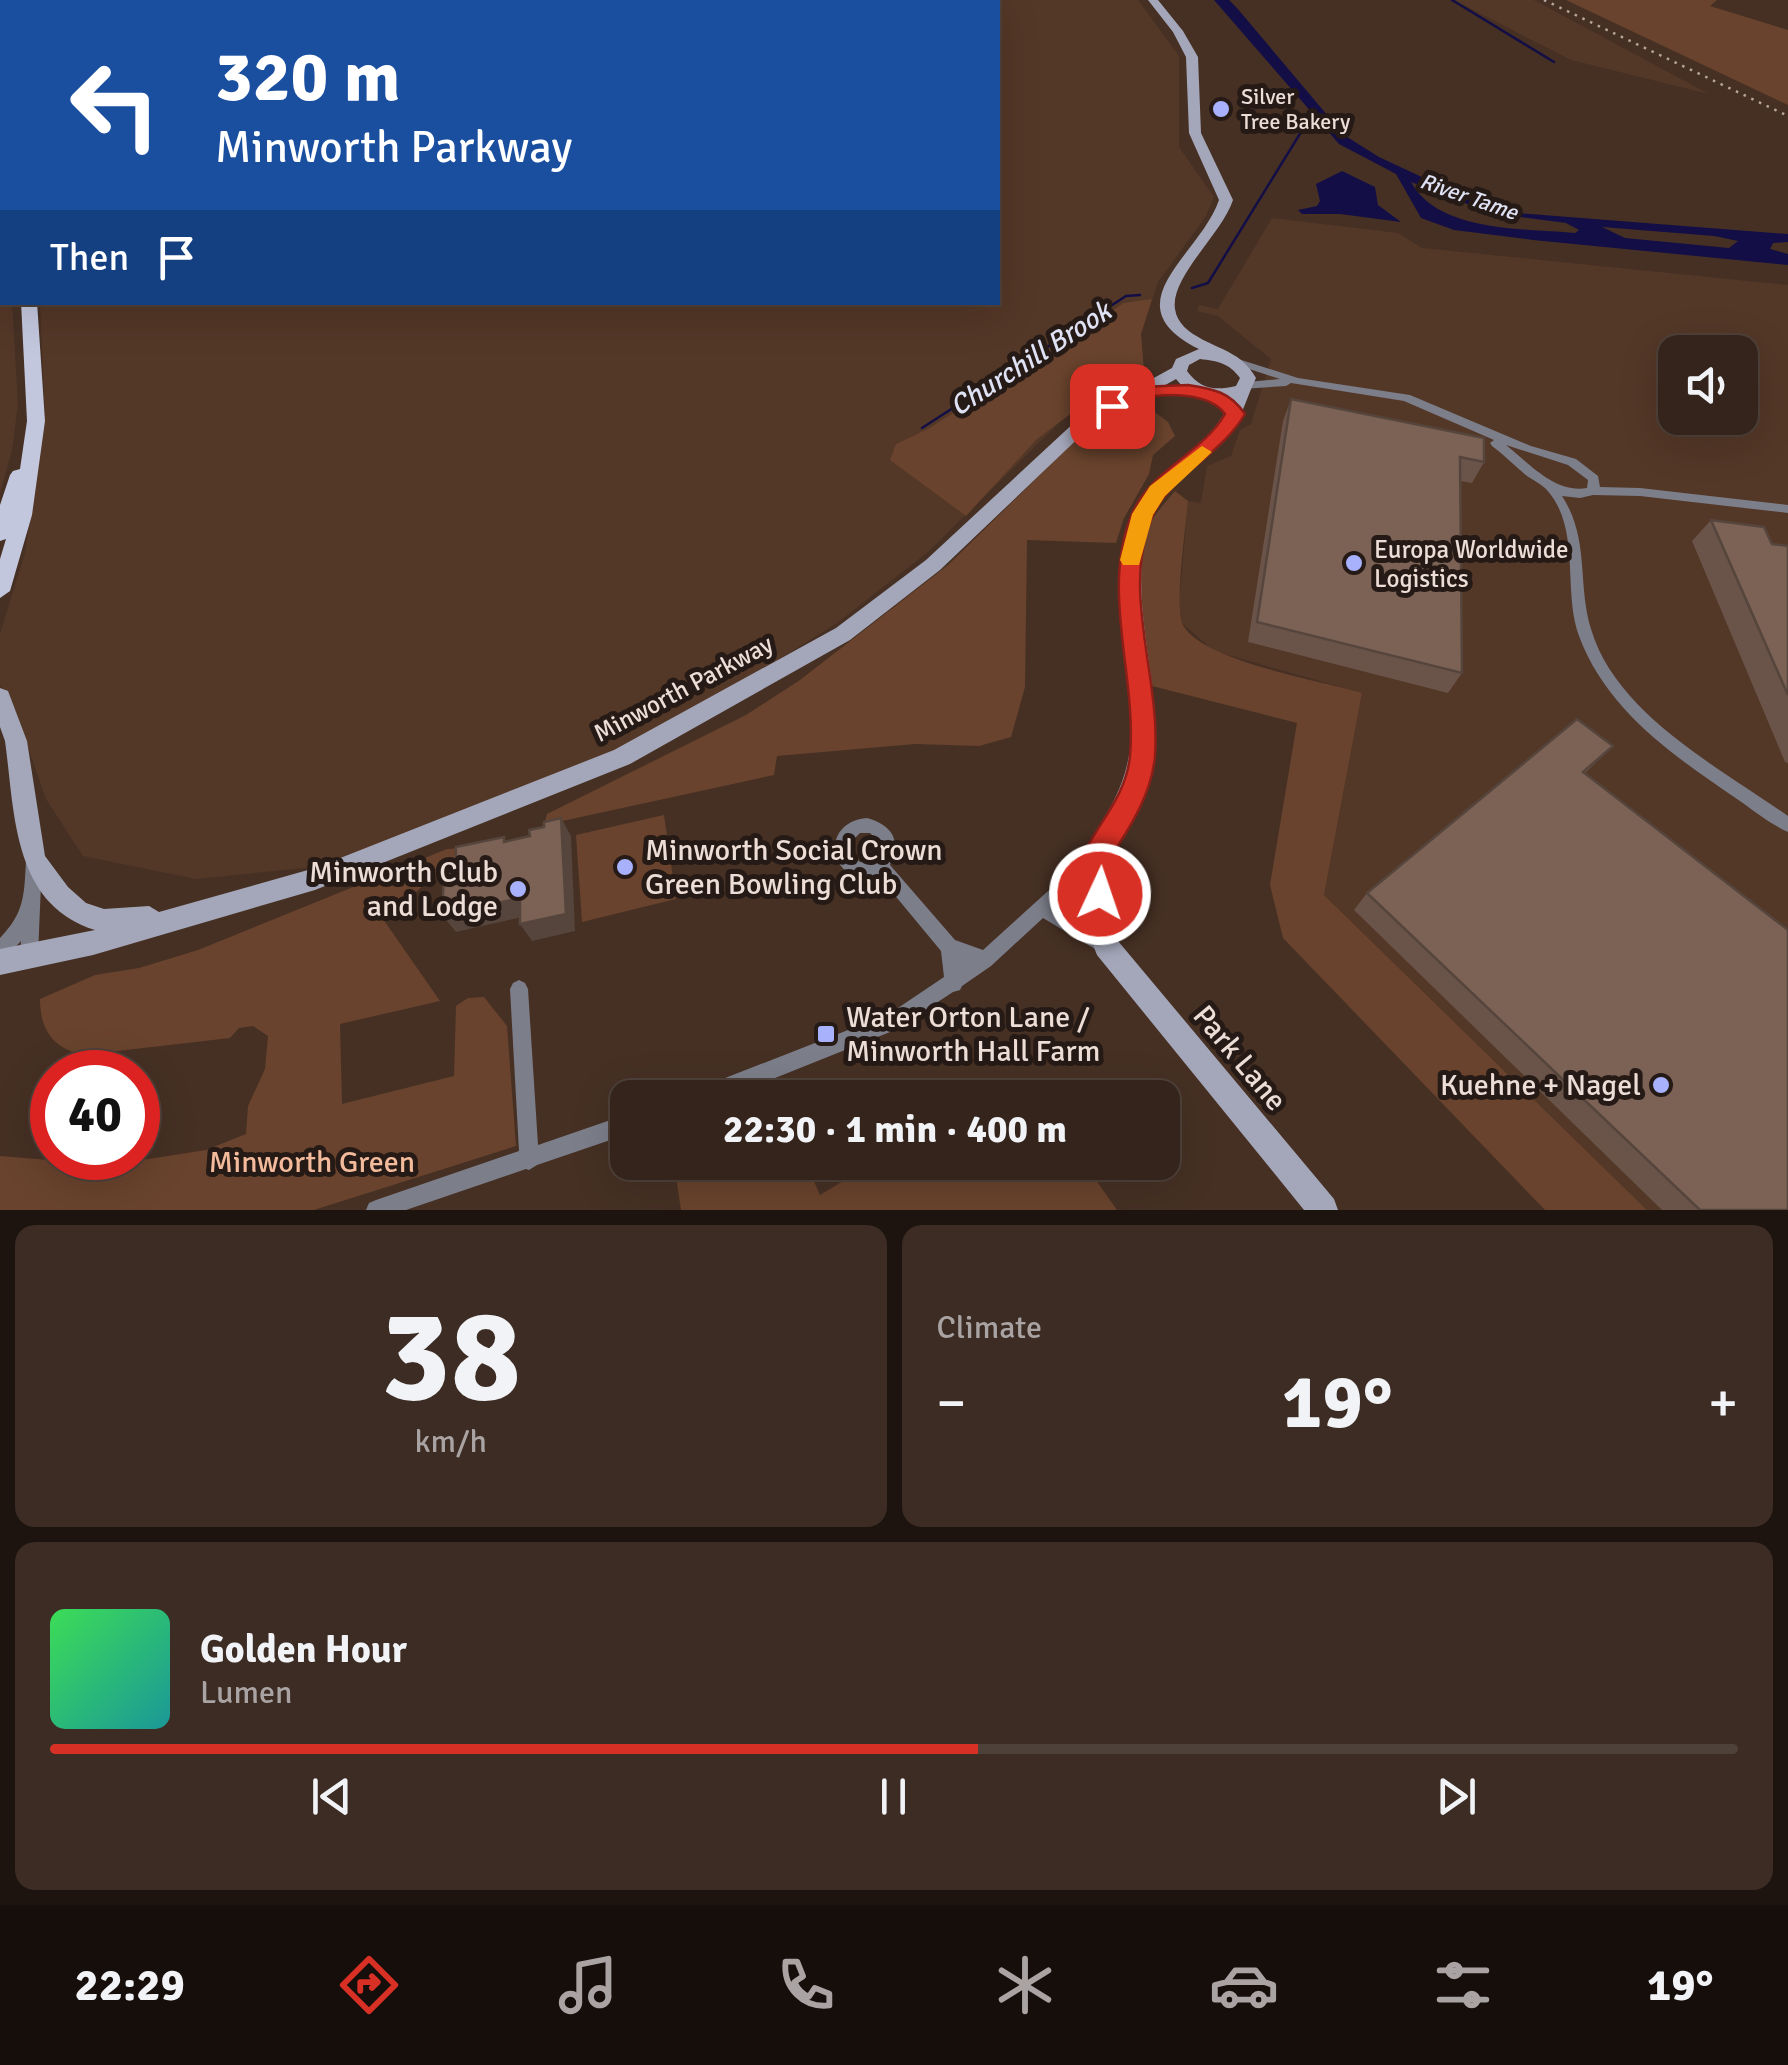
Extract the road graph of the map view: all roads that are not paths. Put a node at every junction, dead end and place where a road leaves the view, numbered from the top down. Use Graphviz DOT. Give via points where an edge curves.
graph roads {
  1 [pos="1153,0"];
  2 [pos="29,305"];
  3 [pos="1183,336"];
  4 [pos="1231,359"];
  5 [pos="1180,366"];
  6 [pos="1296,381"];
  7 [pos="1244,388"];
  8 [pos="1140,393"];
  9 [pos="1208,394"];
  10 [pos="1235,414"];
  11 [pos="36,420"];
  12 [pos="1480,430"];
  13 [pos="1561,459"];
  14 [pos="1582,467"];
  15 [pos="1546,482"];
  16 [pos="1591,492"];
  17 [pos="1640,492"];
  18 [pos="1788,509"];
  19 [pos="24,515"];
  20 [pos="1571,522"];
  21 [pos="0,534"];
  22 [pos="0,562"];
  23 [pos="0,591"];
  24 [pos="2,711"];
  25 [pos="1788,825"];
  26 [pos="1095,859"];
  27 [pos="34,860"];
  28 [pos="880,865"];
  29 [pos="32,904"];
  30 [pos="1043,909"];
  31 [pos="186,916"];
  32 [pos="1106,946"];
  33 [pos="949,947"];
  34 [pos="0,951"];
  35 [pos="29,955"];
  36 [pos="986,960"];
  37 [pos="0,962"];
  38 [pos="954,984"];
  39 [pos="519,989"];
  40 [pos="745,1080"];
  41 [pos="610,1131"];
  42 [pos="529,1160"];
  43 [pos="376,1210"];
  44 [pos="1324,1210"];
  1 -- 3 [label="street" via="1192,57 1195,133 1226,200 1167,294 1172,322"];
  2 -- 11 [label="main road"];
  3 -- 4 [label="street"];
  3 -- 5 [label="street"];
  4 -- 5 [label="street" via="1198,354"];
  4 -- 6 [label="street"];
  4 -- 7 [label="street" via="1244,369"];
  5 -- 8 [label="street, Minworth Parkway"];
  5 -- 9 [label="street" via="1183,380"];
  6 -- 7 [label="street"];
  6 -- 12 [label="street" via="1406,398"];
  7 -- 9 [label="street, Minworth Parkway"];
  7 -- 10 [label="street"];
  8 -- 9 [label="street, Minworth Parkway"];
  8 -- 31 [label="street, Minworth Parkway" via="1083,424 890,600 726,701 622,758 490,812 315,879"];
  9 -- 10 [label="street"];
  10 -- 26 [label="street" via="1142,514 1128,576 1142,690 1142,760 1126,810"];
  11 -- 19 [label="main road"];
  11 -- 21 [label="main road"];
  12 -- 13 [label="street"];
  12 -- 15 [label="street"];
  13 -- 14 [label="street"];
  13 -- 15 [label="street" via="1541,464"];
  14 -- 16 [label="street" via="1594,479"];
  14 -- 17 [label="street"];
  15 -- 16 [label="street" via="1571,494"];
  15 -- 20 [label="street"];
  16 -- 17 [label="street"];
  16 -- 20 [label="street"];
  17 -- 18 [label="street"];
  19 -- 22 [label="main road"];
  19 -- 23 [label="main road"];
  20 -- 25 [label="street" via="1583,628 1616,691 1650,725"];
  24 -- 27 [label="street, Minworth Parkway" via="16,740"];
  26 -- 30 [label="street"];
  26 -- 32 [label="street" via="1102,874"];
  27 -- 29 [label="street"];
  27 -- 31 [label="street, Minworth Parkway" via="78,913 104,921"];
  28 -- 33 [label="street"];
  29 -- 34 [label="street"];
  29 -- 35 [label="street"];
  30 -- 32 [label="street, Park Lane"];
  30 -- 36 [label="street"];
  31 -- 35 [label="street, Minworth Parkway"];
  32 -- 44 [label="street, Park Lane"];
  33 -- 36 [label="street"];
  33 -- 38 [label="street"];
  35 -- 37 [label="street, Minworth Parkway"];
  36 -- 38 [label="street"];
  38 -- 40 [label="street" via="895,1022"];
  39 -- 42 [label="street"];
  41 -- 42 [label="street"];
  42 -- 43 [label="street"];
}
